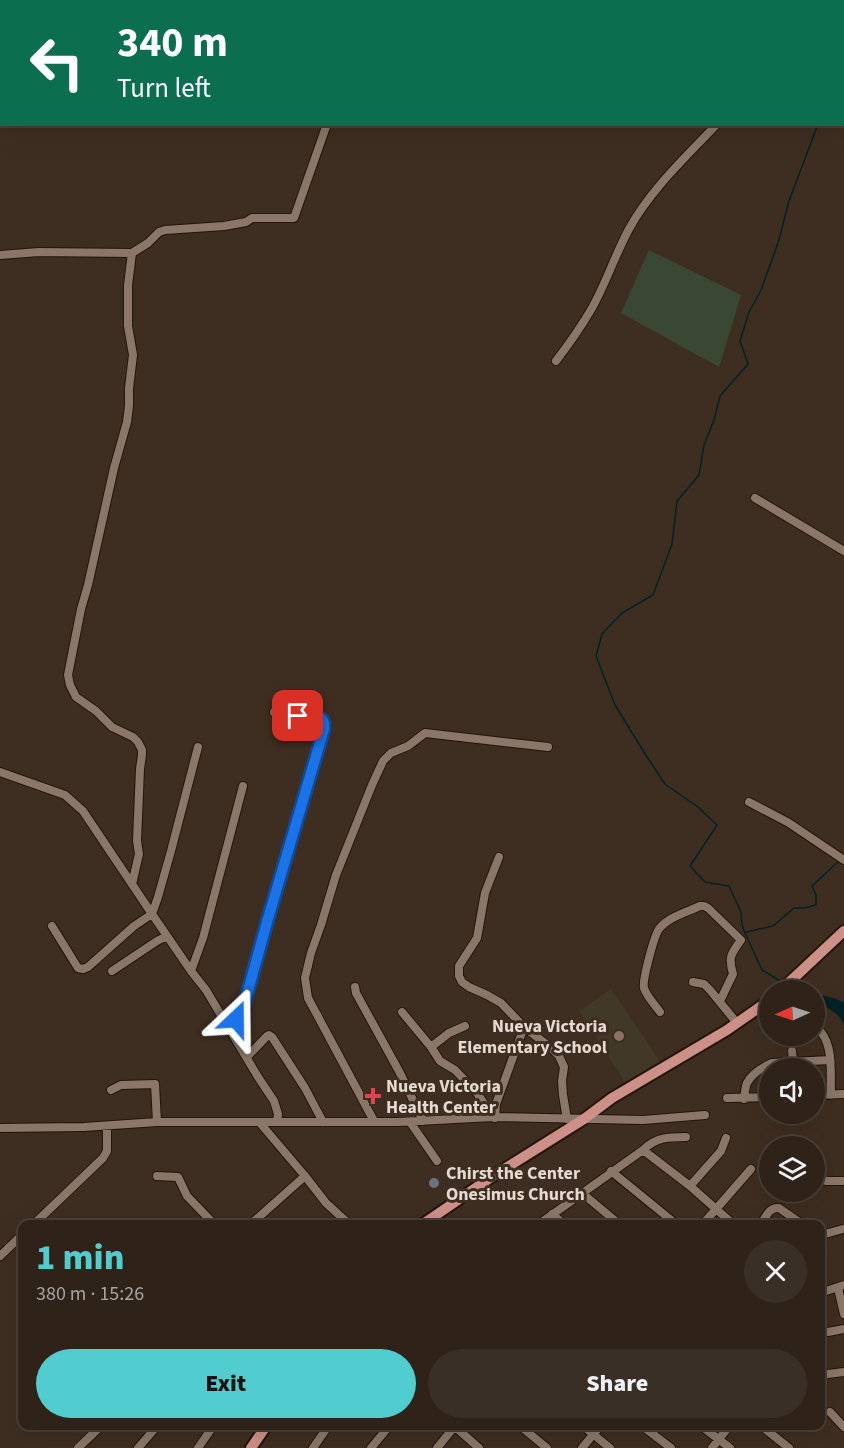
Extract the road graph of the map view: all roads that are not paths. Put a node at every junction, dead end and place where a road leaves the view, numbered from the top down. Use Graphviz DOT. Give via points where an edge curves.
graph roads {
  1 [pos="326,126"];
  2 [pos="715,126"];
  3 [pos="132,253"];
  4 [pos="0,255"];
  5 [pos="556,362"];
  6 [pos="755,498"];
  7 [pos="844,551"];
  8 [pos="274,712"];
  9 [pos="198,747"];
  10 [pos="548,747"];
  11 [pos="0,772"];
  12 [pos="243,786"];
  13 [pos="749,802"];
  14 [pos="499,857"];
  15 [pos="844,860"];
  16 [pos="132,884"];
  17 [pos="152,914"];
  18 [pos="52,926"];
  19 [pos="844,931"];
  20 [pos="167,936"];
  21 [pos="112,971"];
  22 [pos="191,971"];
  23 [pos="792,980"];
  24 [pos="693,981"];
  25 [pos="355,987"];
  26 [pos="720,1001"];
  27 [pos="759,1008"];
  28 [pos="402,1012"];
  29 [pos="660,1012"];
  30 [pos="224,1022"];
  31 [pos="737,1023"];
  32 [pos="465,1026"];
  33 [pos="524,1027"];
  34 [pos="825,1038"];
  35 [pos="431,1047"];
  36 [pos="792,1051"];
  37 [pos="247,1057"];
  38 [pos="793,1058"];
  39 [pos="825,1060"];
  40 [pos="830,1060"];
  41 [pos="759,1070"];
  42 [pos="111,1090"];
  43 [pos="844,1094"];
  44 [pos="825,1095"];
  45 [pos="831,1095"];
  46 [pos="727,1098"];
  47 [pos="759,1098"];
  48 [pos="744,1099"];
  49 [pos="705,1115"];
  50 [pos="494,1118"];
  51 [pos="567,1119"];
  52 [pos="584,1119"];
  53 [pos="423,1120"];
  54 [pos="374,1121"];
  55 [pos="157,1122"];
  56 [pos="278,1122"];
  57 [pos="323,1122"];
  58 [pos="410,1122"];
  59 [pos="260,1123"];
  60 [pos="107,1125"];
  61 [pos="0,1128"];
  62 [pos="686,1137"];
  63 [pos="726,1138"];
  64 [pos="643,1150"];
  65 [pos="438,1161"];
  66 [pos="751,1169"];
  67 [pos="611,1171"];
  68 [pos="157,1176"];
  69 [pos="305,1176"];
  70 [pos="825,1181"];
  71 [pos="844,1181"];
  72 [pos="690,1186"];
  73 [pos="582,1193"];
  74 [pos="716,1209"];
  75 [pos="552,1214"];
  76 [pos="38,1220"];
  77 [pos="209,1220"];
  78 [pos="256,1220"];
  79 [pos="345,1220"];
  80 [pos="429,1220"];
  81 [pos="544,1220"];
  82 [pos="559,1220"];
  83 [pos="614,1220"];
  84 [pos="671,1220"];
  85 [pos="706,1220"];
  86 [pos="728,1220"];
  87 [pos="764,1220"];
  88 [pos="796,1220"];
  89 [pos="843,1229"];
  90 [pos="825,1234"];
  91 [pos="18,1239"];
  92 [pos="0,1256"];
  93 [pos="841,1286"];
  94 [pos="825,1291"];
  95 [pos="844,1314"];
  96 [pos="844,1329"];
  97 [pos="825,1332"];
  98 [pos="844,1372"];
  99 [pos="825,1375"];
  100 [pos="830,1412"];
  101 [pos="844,1427"];
  102 [pos="97,1430"];
  103 [pos="154,1430"];
  104 [pos="211,1430"];
  105 [pos="264,1430"];
  106 [pos="326,1430"];
  107 [pos="386,1430"];
  108 [pos="451,1430"];
  109 [pos="459,1430"];
  110 [pos="525,1430"];
  111 [pos="588,1430"];
  112 [pos="597,1430"];
  113 [pos="648,1430"];
  114 [pos="706,1430"];
  115 [pos="726,1430"];
  116 [pos="766,1430"];
  117 [pos="593,1435"];
  118 [pos="718,1440"];
  119 [pos="78,1448"];
  120 [pos="138,1448"];
  121 [pos="198,1448"];
  122 [pos="251,1448"];
  123 [pos="313,1448"];
  124 [pos="371,1448"];
  125 [pos="437,1448"];
  126 [pos="479,1448"];
  127 [pos="547,1448"];
  128 [pos="582,1448"];
  129 [pos="610,1448"];
  130 [pos="671,1448"];
  131 [pos="712,1448"];
  132 [pos="730,1448"];
  133 [pos="789,1448"];
  1 -- 3 [label="street" via="294,218 252,218 224,226 165,230"];
  2 -- 5 [label="street" via="665,178 639,213 592,307"];
  3 -- 4 [label="street"];
  3 -- 16 [label="street" via="128,326 133,355 128,422 114,468 68,675 76,698 112,727 133,737 142,750 139,854"];
  6 -- 7 [label="street"];
  8 -- 30 [label="street" via="322,719 324,729 243,1009 236,1019"];
  9 -- 17 [label="street"];
  10 -- 54 [label="street" via="425,734 383,761 336,875 305,978 308,998"];
  11 -- 16 [label="street" via="66,795 78,805"];
  12 -- 22 [label="street"];
  13 -- 15 [label="street"];
  14 -- 33 [label="street" via="486,893 477,938 459,966 459,976 469,987 501,1003"];
  16 -- 17 [label="street"];
  17 -- 18 [label="street" via="83,969 78,968"];
  17 -- 20 [label="street"];
  19 -- 23 [label="main road"];
  20 -- 21 [label="street"];
  20 -- 22 [label="street"];
  22 -- 30 [label="street"];
  24 -- 26 [label="street" via="704,984"];
  25 -- 53 [label="street"];
  26 -- 29 [label="street" via="733,974 731,955 741,940 708,908 700,906 672,918 658,930 643,986"];
  26 -- 31 [label="street"];
  27 -- 31 [label="main road"];
  28 -- 35 [label="street"];
  30 -- 37 [label="street"];
  31 -- 52 [label="main road"];
  32 -- 35 [label="street"];
  33 -- 50 [label="street"];
  33 -- 51 [label="street" via="563,1063"];
  34 -- 40 [label="street"];
  35 -- 50 [label="street" via="440,1061 455,1070 477,1093"];
  36 -- 38 [label="street"];
  37 -- 56 [label="street" via="274,1101"];
  37 -- 57 [label="street" via="267,1036 272,1037"];
  39 -- 40 [label="street"];
  40 -- 45 [label="street"];
  41 -- 48 [label="street" via="747,1083"];
  42 -- 55 [label="street" via="125,1084 155,1084"];
  43 -- 45 [label="street"];
  44 -- 45 [label="street"];
  46 -- 48 [label="street"];
  47 -- 48 [label="street"];
  49 -- 52 [label="street"];
  50 -- 51 [label="street"];
  50 -- 53 [label="street"];
  51 -- 52 [label="street"];
  52 -- 80 [label="main road"];
  53 -- 58 [label="street"];
  54 -- 57 [label="street"];
  54 -- 58 [label="street"];
  55 -- 59 [label="street"];
  55 -- 60 [label="street"];
  56 -- 57 [label="street"];
  56 -- 59 [label="street"];
  58 -- 65 [label="street"];
  59 -- 69 [label="street"];
  60 -- 61 [label="street"];
  60 -- 76 [label="street" via="107,1150 102,1158"];
  62 -- 64 [label="street" via="658,1139"];
  63 -- 72 [label="street" via="721,1151"];
  64 -- 67 [label="street"];
  64 -- 72 [label="street"];
  66 -- 74 [label="street"];
  67 -- 73 [label="street"];
  67 -- 84 [label="street"];
  68 -- 77 [label="street" via="178,1177 187,1196"];
  69 -- 78 [label="street"];
  69 -- 79 [label="street"];
  70 -- 71 [label="street"];
  72 -- 74 [label="street"];
  73 -- 75 [label="street"];
  73 -- 83 [label="street"];
  74 -- 85 [label="street"];
  74 -- 86 [label="street"];
  75 -- 81 [label="street"];
  75 -- 82 [label="street"];
  87 -- 88 [label="street" via="774,1208"];
  89 -- 90 [label="street"];
  91 -- 92 [label="street"];
  93 -- 94 [label="street"];
  93 -- 95 [label="street"];
  96 -- 97 [label="street"];
  98 -- 99 [label="street"];
  100 -- 101 [label="street"];
  102 -- 119 [label="street"];
  103 -- 120 [label="street"];
  104 -- 121 [label="street"];
  105 -- 122 [label="main road"];
  106 -- 123 [label="street"];
  107 -- 124 [label="street"];
  108 -- 125 [label="street"];
  109 -- 126 [label="street"];
  110 -- 127 [label="street"];
  111 -- 117 [label="street"];
  112 -- 117 [label="street"];
  113 -- 130 [label="street"];
  114 -- 118 [label="street"];
  115 -- 118 [label="street"];
  116 -- 133 [label="street"];
  117 -- 128 [label="street"];
  117 -- 129 [label="street"];
  118 -- 131 [label="street"];
  118 -- 132 [label="street"];
}
